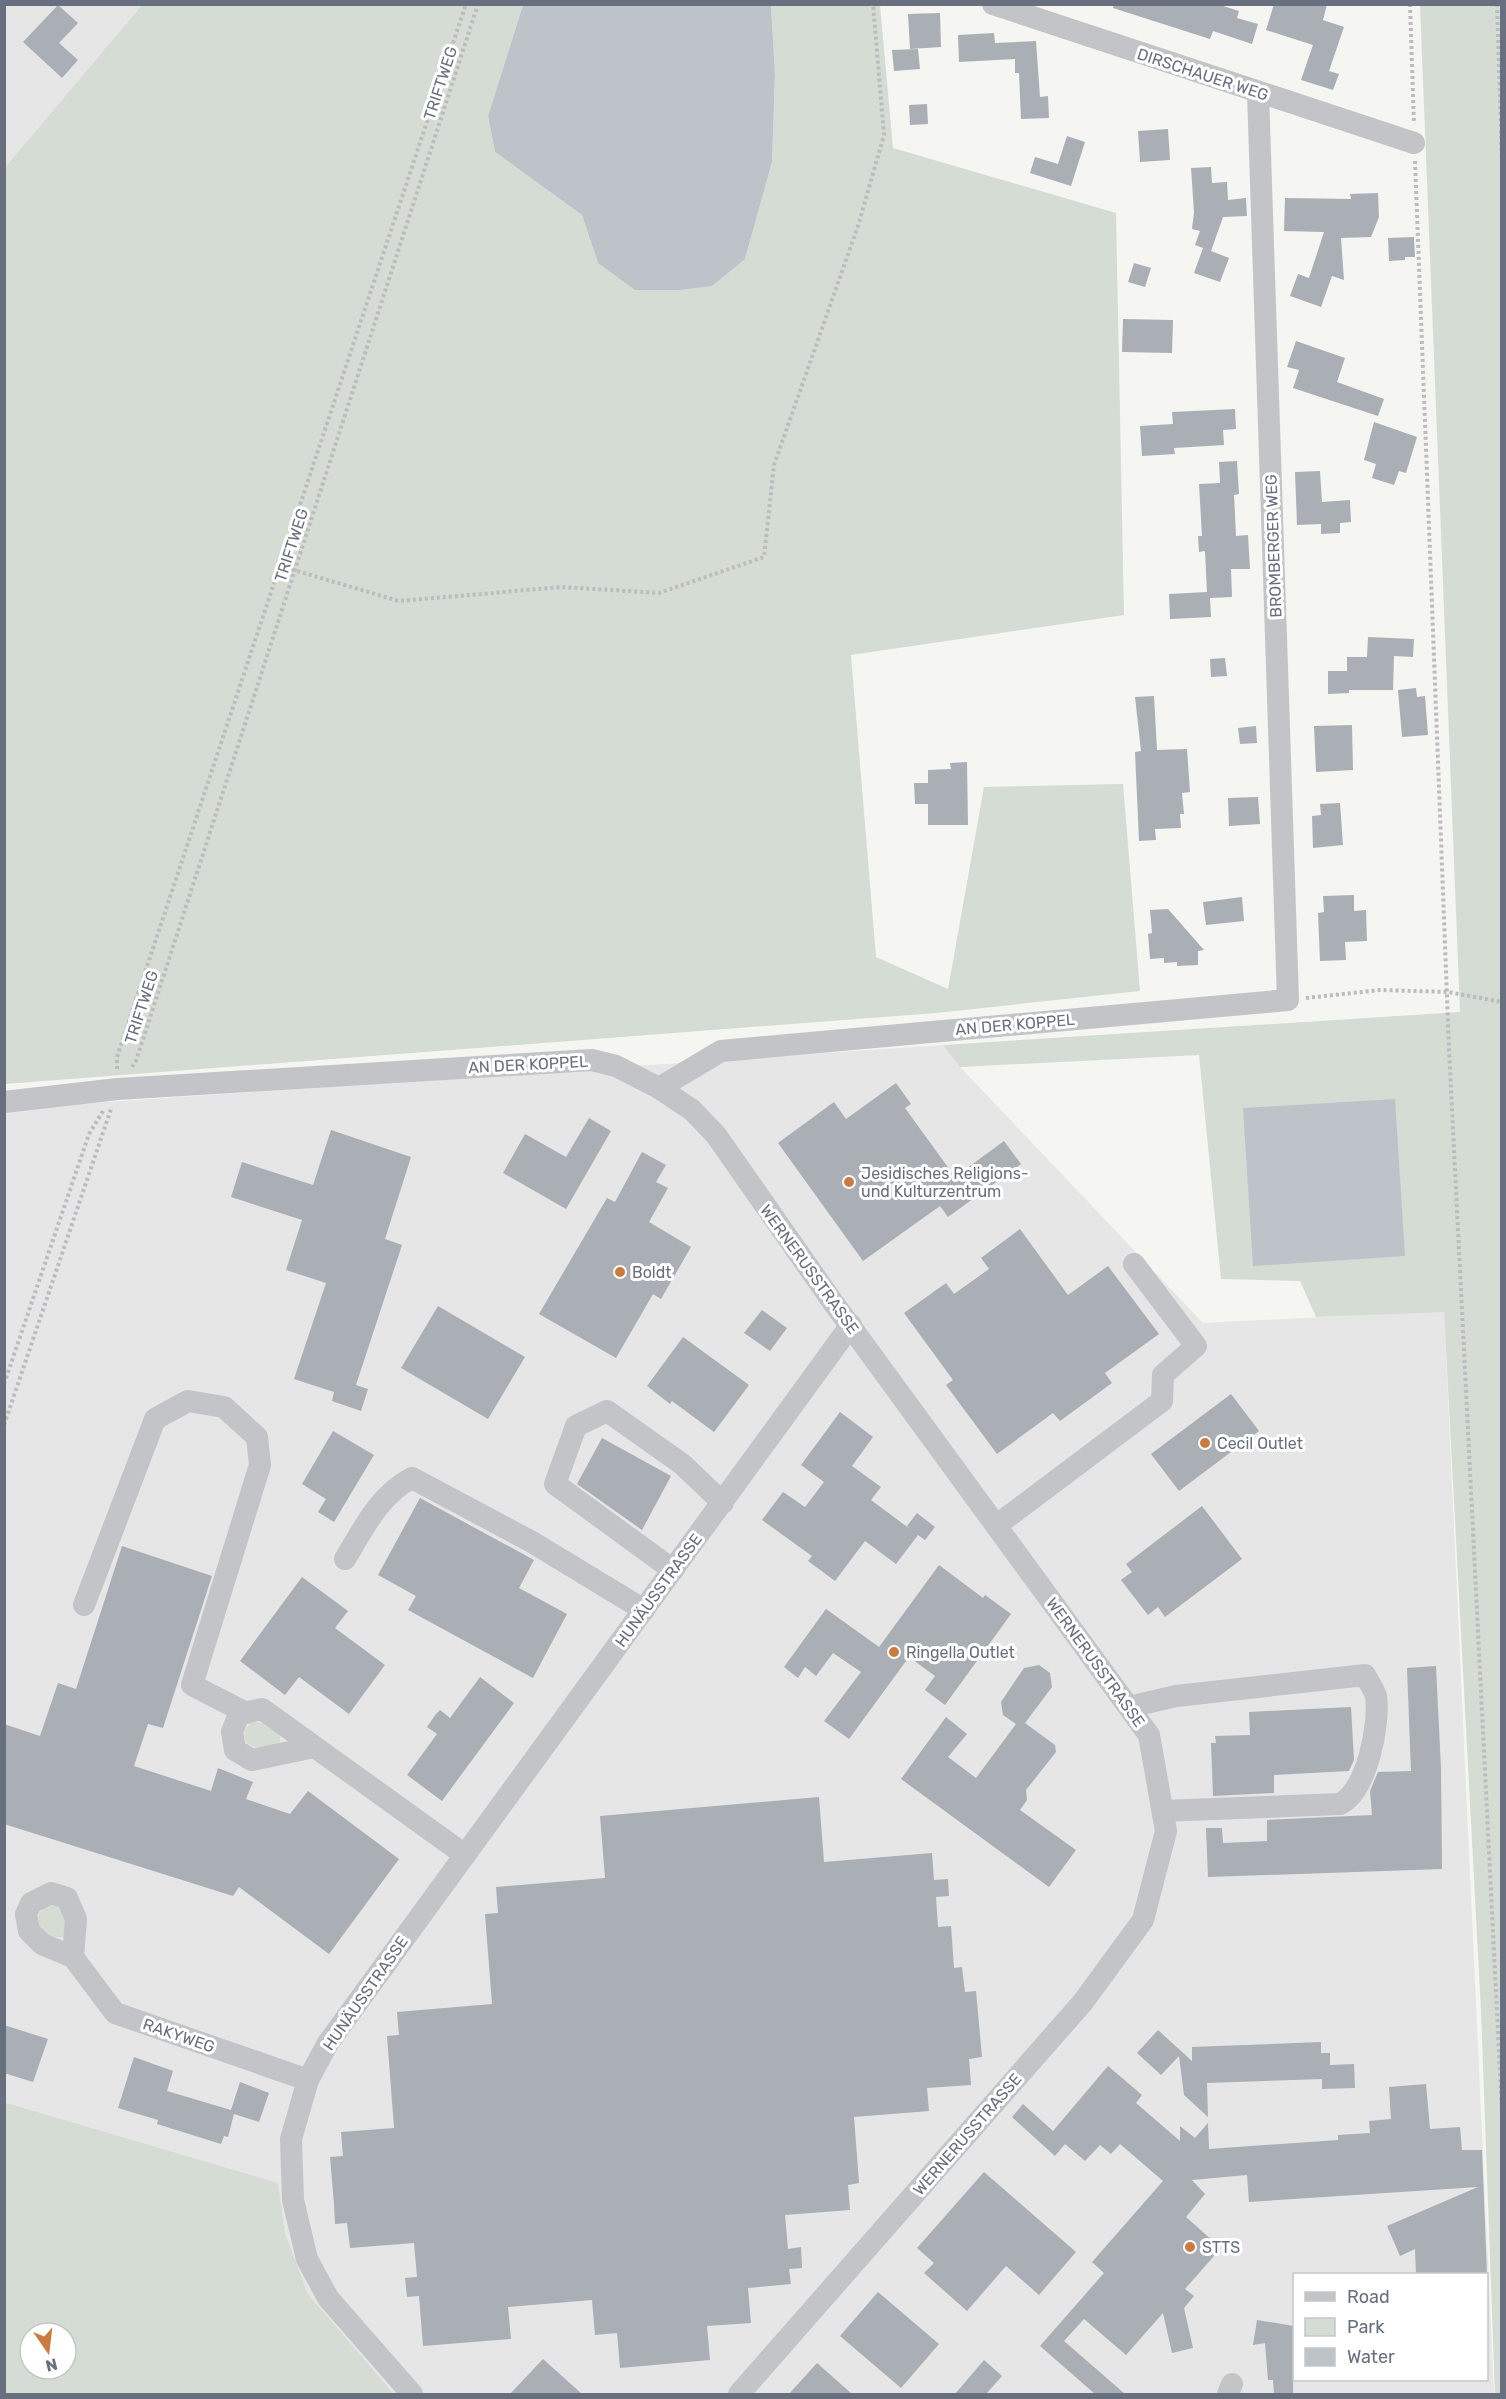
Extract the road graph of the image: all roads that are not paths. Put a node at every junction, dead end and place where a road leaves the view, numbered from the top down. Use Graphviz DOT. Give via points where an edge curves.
graph roads {
  1 [pos="993,4"];
  2 [pos="1258,93"];
  3 [pos="1414,143"];
  4 [pos="1288,1000"];
  5 [pos="659,1088"];
  6 [pos="4,1102"];
  7 [pos="1134,1264"];
  8 [pos="851,1325"];
  9 [pos="723,1503"];
  10 [pos="997,1525"];
  11 [pos="345,1559"];
  12 [pos="673,1570"];
  13 [pos="84,1605"];
  14 [pos="644,1610"];
  15 [pos="1129,1707"];
  16 [pos="246,1713"];
  17 [pos="314,1747"];
  18 [pos="1163,1811"];
  19 [pos="465,1855"];
  20 [pos="73,1957"];
  21 [pos="308,2080"];
  22 [pos="412,2394"];
  23 [pos="739,2394"];
  1 -- 2 [label="street, DIRSCHAUER WEG"];
  2 -- 3 [label="street, DIRSCHAUER WEG"];
  2 -- 4 [label="street, BROMBERGER WEG"];
  4 -- 5 [label="street, AN DER KOPPEL" via="722,1051"];
  5 -- 6 [label="street, AN DER KOPPEL" via="616,1066 592,1060 118,1089"];
  5 -- 8 [label="street, WERNERUSSTRASSE" via="692,1110 716,1135"];
  7 -- 10 [label="street" via="1196,1346 1163,1375 1162,1401"];
  8 -- 9 [label="street, HUNÄUSSTRASSE"];
  8 -- 10 [label="street, WERNERUSSTRASSE"];
  9 -- 12 [label="street, HUNÄUSSTRASSE"];
  9 -- 12 [label="street" via="682,1464 607,1411 576,1426 555,1484"];
  10 -- 15 [label="street, WERNERUSSTRASSE"];
  11 -- 14 [label="street" via="378,1505 398,1485 412,1478 522,1536"];
  12 -- 14 [label="street, HUNÄUSSTRASSE"];
  13 -- 16 [label="street" via="155,1419 188,1401 224,1407 257,1437 260,1465 192,1685"];
  14 -- 19 [label="street, HUNÄUSSTRASSE"];
  15 -- 18 [label="street, WERNERUSSTRASSE" via="1149,1735"];
  15 -- 18 [label="street" via="1187,1694 1365,1675 1376,1695 1373,1743 1362,1779 1349,1800 1340,1804"];
  16 -- 17 [label="street" via="262,1709"];
  16 -- 17 [label="street" via="239,1714 232,1732 235,1750 252,1760"];
  17 -- 19 [label="street"];
  18 -- 23 [label="street, WERNERUSSTRASSE" via="1166,1831 1143,1920 1083,2002"];
  19 -- 21 [label="street, HUNÄUSSTRASSE" via="328,2043"];
  20 -- 21 [label="street, RAKYWEG" via="116,2013"];
  21 -- 22 [label="street, HUNÄUSSTRASSE" via="291,2139 293,2200 307,2259 328,2298"];
}
